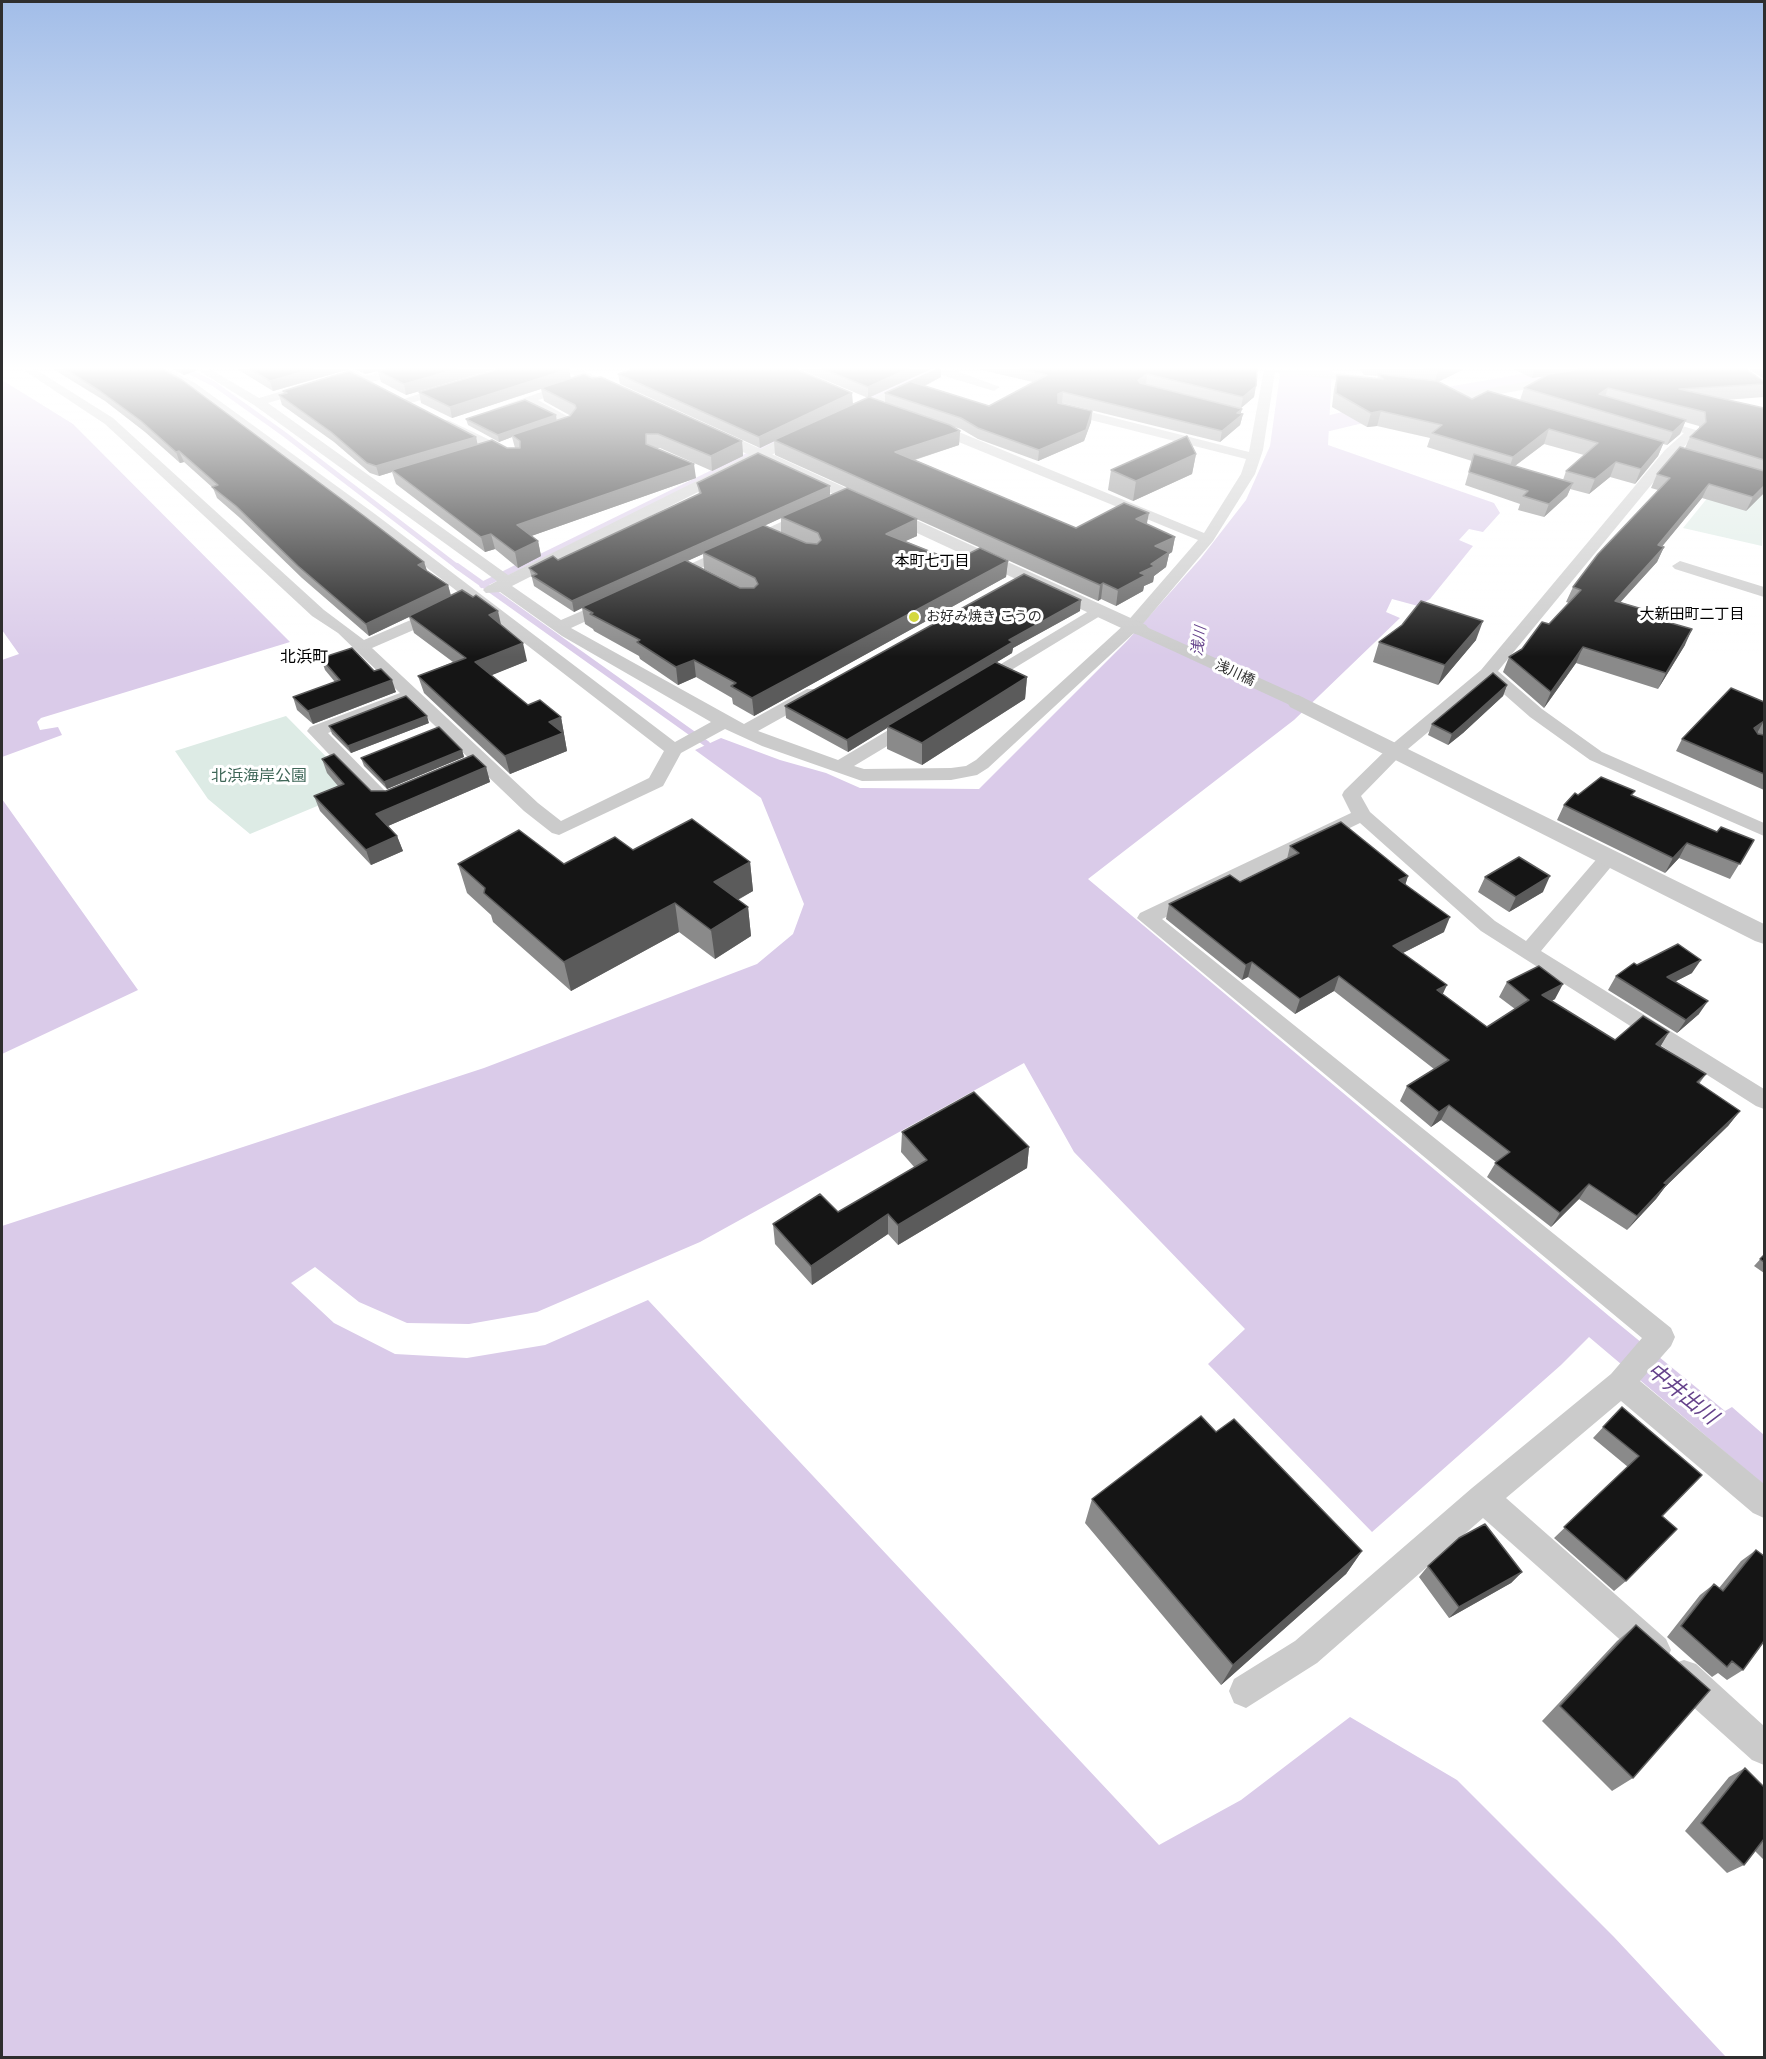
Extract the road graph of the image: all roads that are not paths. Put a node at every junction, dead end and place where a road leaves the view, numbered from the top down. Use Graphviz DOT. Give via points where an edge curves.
graph roads {
  1 [pos="157,465"];
  2 [pos="305,465"];
  3 [pos="344,465"];
  4 [pos="738,465"];
  5 [pos="784,465"];
  6 [pos="1026,465"];
  7 [pos="1251,465"];
  8 [pos="1660,465"];
  9 [pos="693,470"];
  10 [pos="394,478"];
  11 [pos="712,478"];
  12 [pos="372,485"];
  13 [pos="849,495"];
  14 [pos="764,534"];
  15 [pos="1207,539"];
  16 [pos="784,543"];
  17 [pos="1680,566"];
  18 [pos="688,569"];
  19 [pos="1024,576"];
  20 [pos="708,579"];
  21 [pos="656,584"];
  22 [pos="504,585"];
  23 [pos="1004,586"];
  24 [pos="1764,592"];
  25 [pos="476,596"];
  26 [pos="624,598"];
  27 [pos="1099,610"];
  28 [pos="560,627"];
  29 [pos="1136,627"];
  30 [pos="361,646"];
  31 [pos="1489,672"];
  32 [pos="825,685"];
  33 [pos="969,688"];
  34 [pos="412,694"];
  35 [pos="1298,702"];
  36 [pos="929,712"];
  37 [pos="445,725"];
  38 [pos="718,726"];
  39 [pos="745,731"];
  40 [pos="424,734"];
  41 [pos="679,747"];
  42 [pos="1396,750"];
  43 [pos="370,755"];
  44 [pos="481,759"];
  45 [pos="349,764"];
  46 [pos="840,767"];
  47 [pos="459,768"];
  48 [pos="416,786"];
  49 [pos="1362,815"];
  50 [pos="1764,830"];
  51 [pos="1608,858"];
  52 [pos="1764,935"];
  53 [pos="1528,953"];
  54 [pos="1764,1100"];
  55 [pos="1627,1377"];
  56 [pos="1483,1498"];
  57 [pos="1764,1503"];
  58 [pos="1246,1691"];
  59 [pos="1764,1748"];
  1 -- 30 [label="street" via="318,613"];
  2 -- 25 [label="street"];
  3 -- 12 [label="street"];
  4 -- 11 [label="street"];
  5 -- 13 [label="street"];
  6 -- 15 [label="street"];
  7 -- 15 [label="street"];
  8 -- 31 [label="street"];
  9 -- 11 [label="street"];
  10 -- 12 [label="street"];
  11 -- 22 [label="street"];
  12 -- 22 [label="street"];
  13 -- 14 [label="street"];
  13 -- 19 [label="street"];
  14 -- 16 [label="street"];
  14 -- 18 [label="street"];
  15 -- 29 [label="street"];
  17 -- 24 [label="street"];
  18 -- 20 [label="street"];
  18 -- 21 [label="street"];
  19 -- 23 [label="street"];
  19 -- 27 [label="street"];
  22 -- 25 [label="street"];
  22 -- 28 [label="street"];
  25 -- 30 [label="street"];
  25 -- 41 [label="street"];
  26 -- 28 [label="street"];
  27 -- 29 [label="street"];
  27 -- 33 [label="street"];
  28 -- 38 [label="street"];
  29 -- 35 [label="street, 浅川橋"];
  29 -- 46 [label="street" via="971,771 886,776 862,775"];
  30 -- 34 [label="street"];
  31 -- 42 [label="street"];
  31 -- 50 [label="street" via="1536,713 1596,756"];
  32 -- 39 [label="street"];
  34 -- 37 [label="street"];
  34 -- 45 [label="street" via="316,731"];
  35 -- 42 [label="street"];
  36 -- 46 [label="street"];
  37 -- 40 [label="street"];
  37 -- 44 [label="street"];
  38 -- 39 [label="street"];
  38 -- 41 [label="street"];
  39 -- 46 [label="street"];
  41 -- 44 [label="street" via="656,782 559,829"];
  42 -- 49 [label="street" via="1351,795"];
  42 -- 51 [label="street"];
  43 -- 45 [label="street"];
  44 -- 47 [label="street"];
  45 -- 48 [label="street" via="383,800"];
  49 -- 53 [label="street" via="1488,926"];
  49 -- 55 [label="street" via="1147,918 1661,1337"];
  51 -- 52 [label="street"];
  51 -- 53 [label="street"];
  53 -- 54 [label="street"];
  55 -- 56 [label="street"];
  55 -- 57 [label="street"];
  56 -- 58 [label="street" via="1306,1652"];
  56 -- 59 [label="street"];
}
